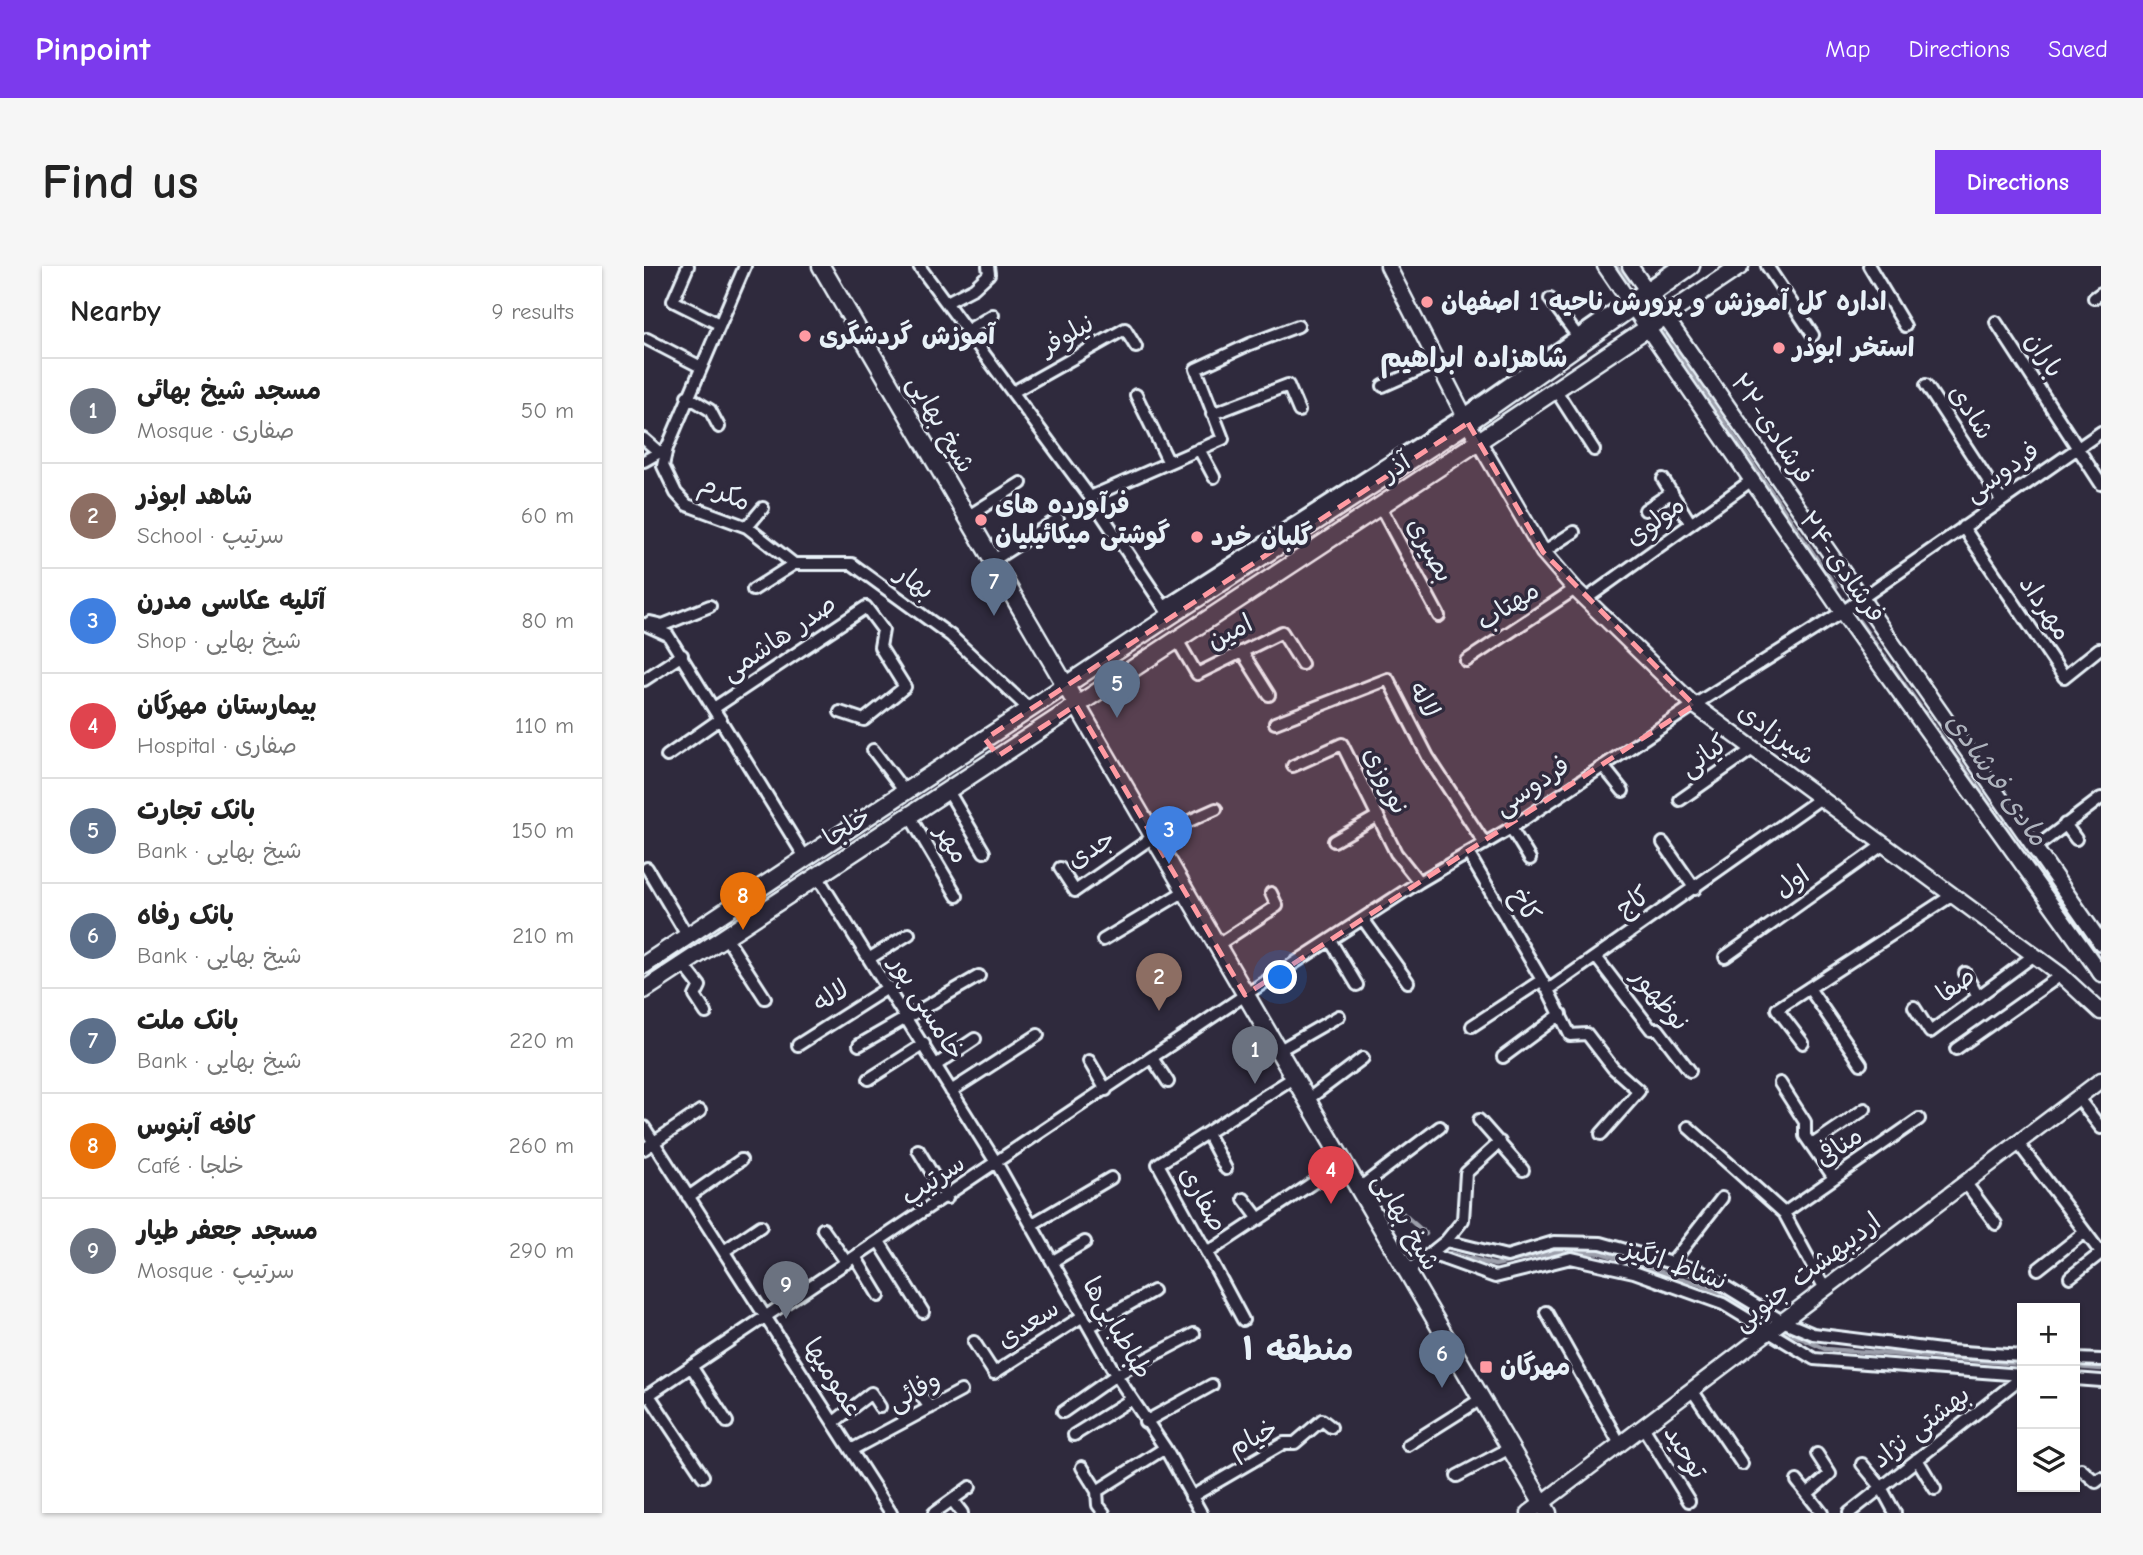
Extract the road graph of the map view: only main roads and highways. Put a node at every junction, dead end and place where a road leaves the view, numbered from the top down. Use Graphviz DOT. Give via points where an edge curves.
graph roads {
  1 [pos="821,266"];
  2 [pos="1692,266"];
  3 [pos="1740,266"];
  4 [pos="1065,686"];
  5 [pos="1076,705"];
  6 [pos="985,739"];
  7 [pos="998,756"];
  8 [pos="754,893"];
  9 [pos="765,909"];
  10 [pos="644,965"];
  11 [pos="644,990"];
  12 [pos="1539,1510"];
  1 -- 4 [label="main road, شیخ بهایی"];
  2 -- 4 [label="main road, آذر" via="1647,290 1466,419 1167,612"];
  3 -- 5 [label="main road, آذر"];
  4 -- 5 [label="main road, شیخ بهایی"];
  4 -- 6 [label="main road, خلجا"];
  5 -- 7 [label="main road, خلجا"];
  5 -- 12 [label="main road, شیخ بهایی" via="1510,1448"];
  6 -- 7 [label="main road"];
  6 -- 8 [label="main road, خلجا"];
  7 -- 9 [label="main road, خلجا"];
  8 -- 9 [label="main road"];
  8 -- 10 [label="main road, خلجا"];
  9 -- 11 [label="main road, خلجا"];
}
